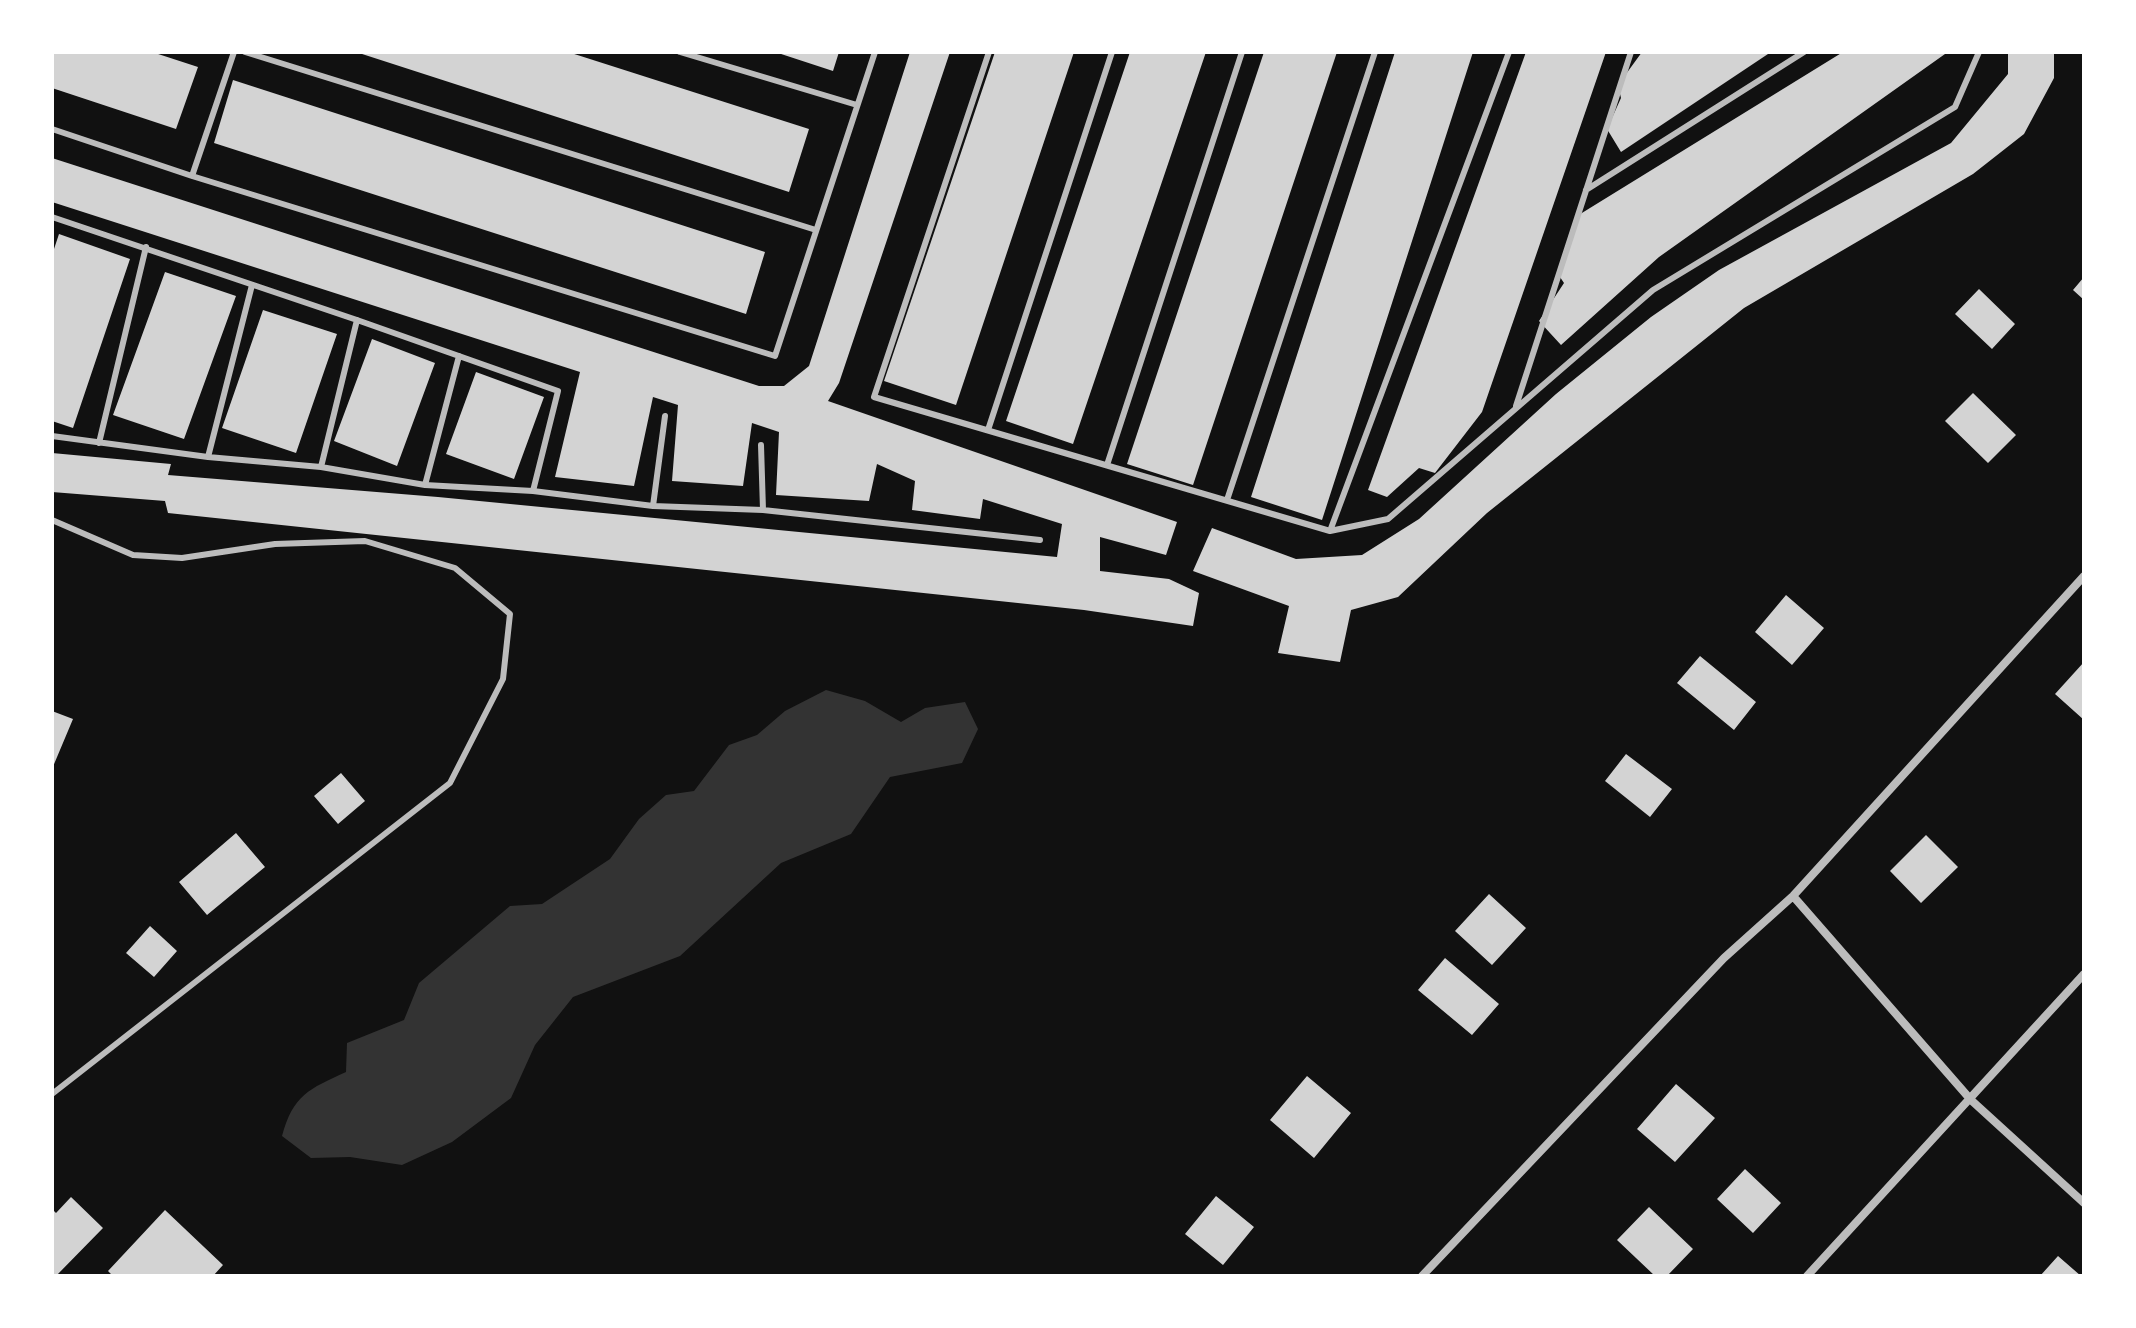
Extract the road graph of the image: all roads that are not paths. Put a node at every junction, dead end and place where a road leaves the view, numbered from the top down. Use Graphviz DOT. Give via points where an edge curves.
graph roads {
  1 [pos="234,52"];
  2 [pos="245,52"];
  3 [pos="680,52"];
  4 [pos="875,52"];
  5 [pos="989,52"];
  6 [pos="1112,52"];
  7 [pos="1242,52"];
  8 [pos="1375,52"];
  9 [pos="1509,52"];
  10 [pos="1631,52"];
  11 [pos="1804,52"];
  12 [pos="1979,52"];
  13 [pos="857,105"];
  14 [pos="52,129"];
  15 [pos="192,176"];
  16 [pos="1586,190"];
  17 [pos="52,217"];
  18 [pos="816,230"];
  19 [pos="146,247"];
  20 [pos="252,285"];
  21 [pos="357,320"];
  22 [pos="459,356"];
  23 [pos="1515,409"];
  24 [pos="665,416"];
  25 [pos="988,430"];
  26 [pos="52,436"];
  27 [pos="99,443"];
  28 [pos="761,445"];
  29 [pos="208,457"];
  30 [pos="1107,465"];
  31 [pos="321,467"];
  32 [pos="425,485"];
  33 [pos="533,491"];
  34 [pos="1227,500"];
  35 [pos="653,506"];
  36 [pos="763,510"];
  37 [pos="52,520"];
  38 [pos="1330,531"];
  39 [pos="1040,540"];
  40 [pos="2084,576"];
  41 [pos="1793,896"];
  42 [pos="2084,974"];
  43 [pos="52,1094"];
  44 [pos="1971,1100"];
  45 [pos="2084,1203"];
  46 [pos="1422,1276"];
  47 [pos="1807,1276"];
  1 -- 15 [label="lane"];
  2 -- 18 [label="lane"];
  3 -- 13 [label="lane"];
  4 -- 13 [label="lane"];
  5 -- 25 [label="lane" via="874,397"];
  6 -- 25 [label="lane"];
  7 -- 30 [label="lane"];
  8 -- 34 [label="lane"];
  9 -- 38 [label="lane"];
  10 -- 16 [label="lane"];
  11 -- 16 [label="lane"];
  12 -- 23 [label="lane" via="1955,107 1653,290"];
  13 -- 18 [label="lane"];
  14 -- 15 [label="lane"];
  15 -- 18 [label="lane" via="775,356"];
  16 -- 23 [label="lane"];
  17 -- 19 [label="lane"];
  19 -- 20 [label="lane"];
  19 -- 27 [label="lane"];
  20 -- 21 [label="lane"];
  20 -- 29 [label="lane"];
  21 -- 22 [label="lane"];
  21 -- 31 [label="lane"];
  22 -- 32 [label="lane"];
  22 -- 33 [label="lane" via="558,391"];
  23 -- 38 [label="lane" via="1388,519"];
  24 -- 35 [label="lane"];
  25 -- 30 [label="lane"];
  26 -- 27 [label="lane"];
  27 -- 29 [label="lane"];
  28 -- 36 [label="lane"];
  29 -- 31 [label="lane"];
  30 -- 34 [label="lane"];
  31 -- 32 [label="lane"];
  32 -- 33 [label="lane"];
  33 -- 35 [label="lane"];
  34 -- 38 [label="lane"];
  35 -- 36 [label="lane"];
  36 -- 39 [label="lane"];
  37 -- 43 [label="lane" via="133,555 182,558 275,544 365,541 455,568 510,614 503,679 450,783"];
  40 -- 41 [label="street"];
  41 -- 44 [label="street"];
  41 -- 46 [label="street" via="1724,958"];
  42 -- 44 [label="street"];
  44 -- 45 [label="street"];
  44 -- 47 [label="street"];
}
